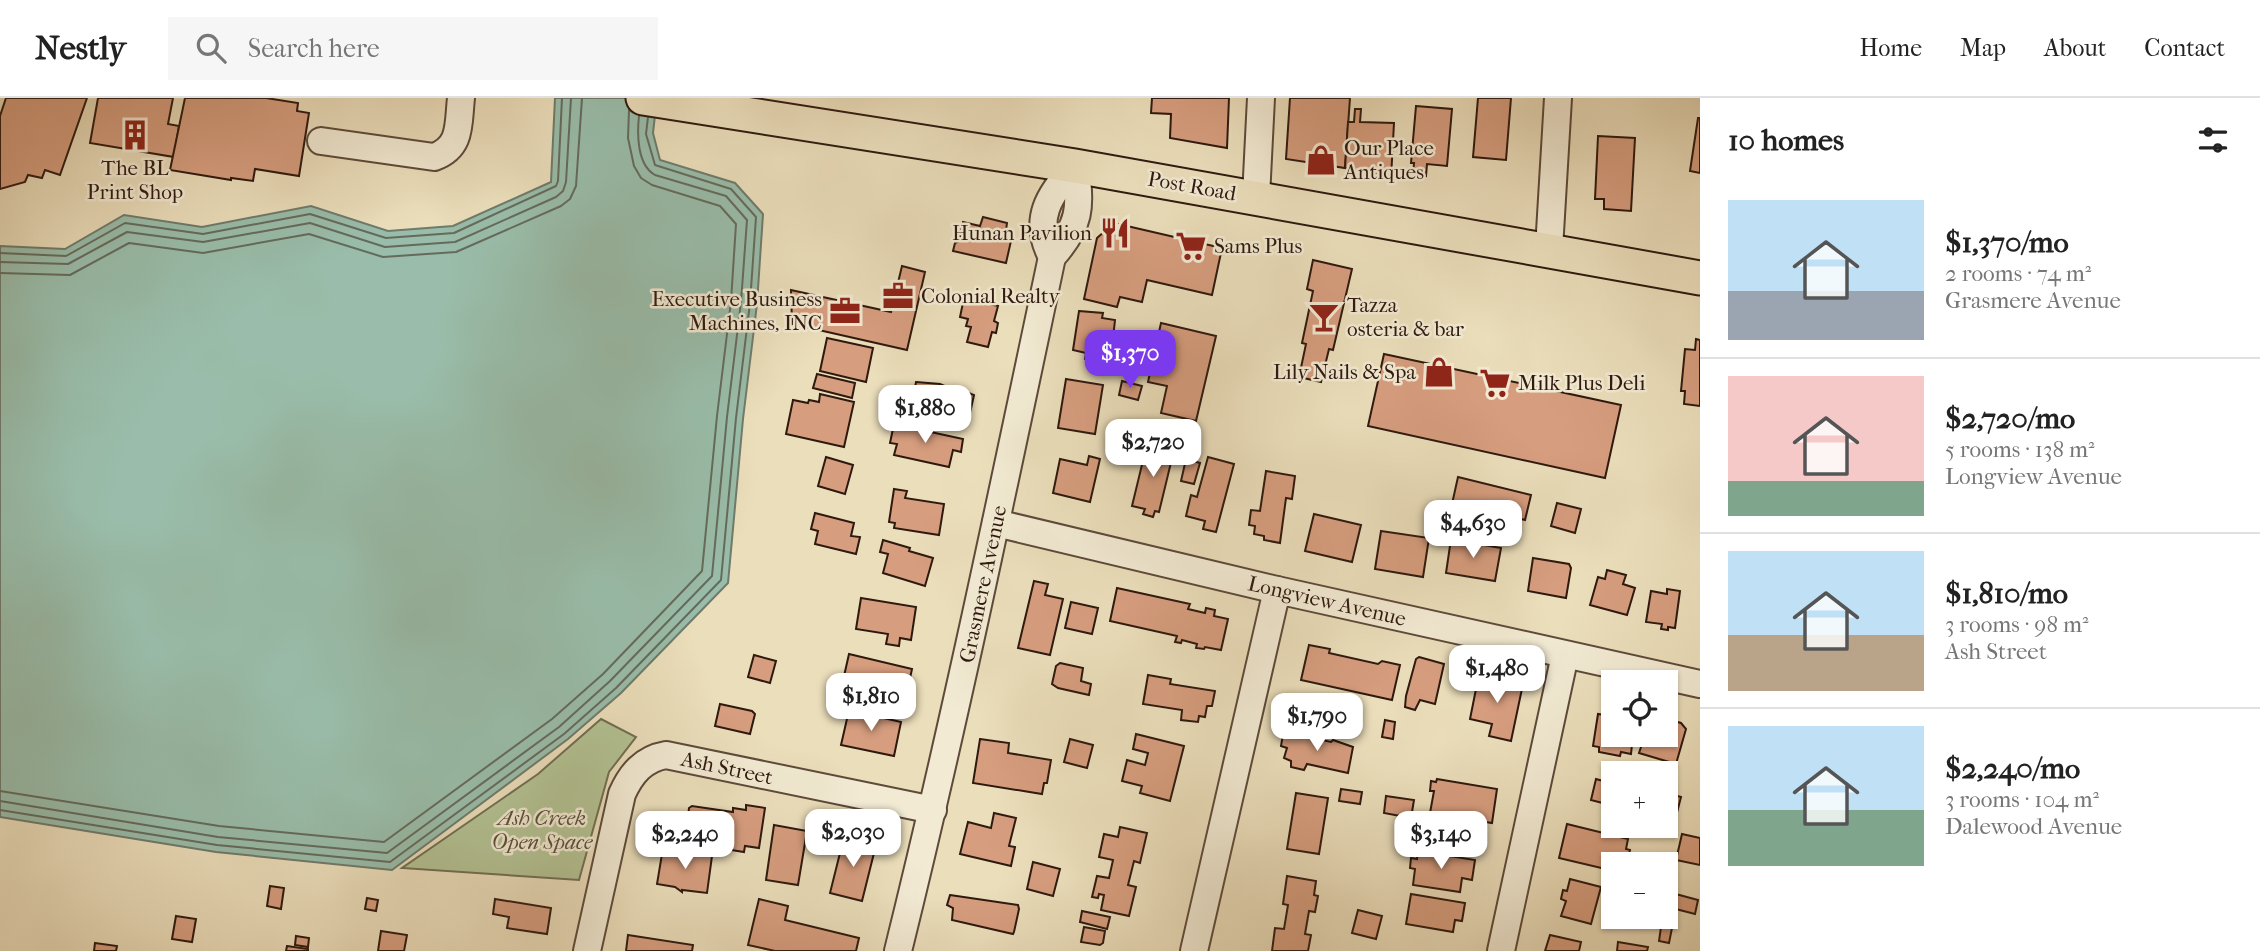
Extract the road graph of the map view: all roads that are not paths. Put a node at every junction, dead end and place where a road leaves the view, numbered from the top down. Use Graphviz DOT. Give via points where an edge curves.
graph roads {
  1 [pos="461,98"];
  2 [pos="643,98"];
  3 [pos="1261,98"];
  4 [pos="1558,98"];
  5 [pos="321,141"];
  6 [pos="1074,166"];
  7 [pos="1256,197"];
  8 [pos="1549,249"];
  9 [pos="1700,278"];
  10 [pos="996,523"];
  11 [pos="1277,590"];
  12 [pos="1565,655"];
  13 [pos="1700,684"];
  14 [pos="933,810"];
  15 [pos="587,951"];
  16 [pos="898,951"];
  17 [pos="1194,951"];
  18 [pos="1501,951"];
  1 -- 5 [label="street" via="453,145 434,157"];
  2 -- 6 [label="main road, Post Road"];
  3 -- 7 [label="street"];
  4 -- 8 [label="street"];
  6 -- 7 [label="main road, Post Road"];
  6 -- 10 [label="street, Grasmere Avenue" via="1080,200 1068,239 1052,257"];
  7 -- 8 [label="main road, Post Road"];
  8 -- 9 [label="main road, Post Road"];
  10 -- 11 [label="street, Longview Avenue"];
  10 -- 14 [label="street, Grasmere Avenue"];
  11 -- 12 [label="street, Longview Avenue"];
  11 -- 17 [label="street"];
  12 -- 13 [label="street, Longview Avenue"];
  12 -- 18 [label="street"];
  14 -- 15 [label="street, Ash Street" via="666,755 654,757 631,774 622,794"];
  14 -- 16 [label="street, Grasmere Avenue"];
}
